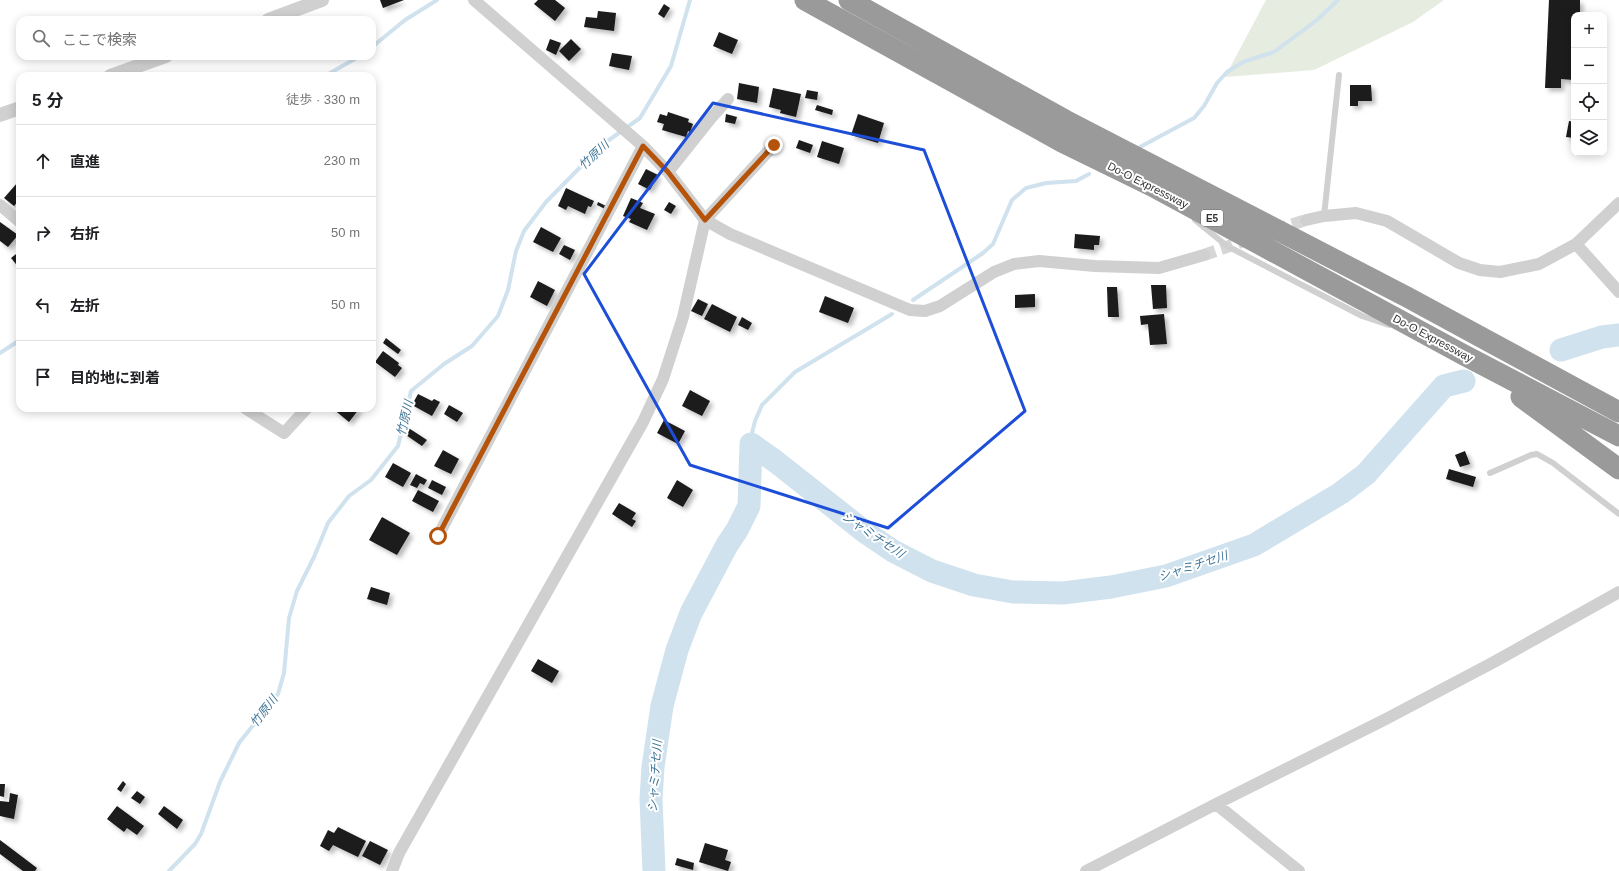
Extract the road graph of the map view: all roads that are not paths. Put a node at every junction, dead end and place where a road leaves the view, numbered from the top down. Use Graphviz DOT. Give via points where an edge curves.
graph roads {
  1 [pos="322,0"];
  2 [pos="474,0"];
  3 [pos="805,0"];
  4 [pos="849,0"];
  5 [pos="279,16"];
  6 [pos="155,60"];
  7 [pos="121,72"];
  8 [pos="1338,75"];
  9 [pos="728,99"];
  10 [pos="16,109"];
  11 [pos="0,115"];
  12 [pos="774,145"];
  13 [pos="643,146"];
  14 [pos="668,172"];
  15 [pos="1152,186"];
  16 [pos="1619,203"];
  17 [pos="2,209"];
  18 [pos="1183,211"];
  19 [pos="1189,216"];
  20 [pos="1324,216"];
  21 [pos="16,219"];
  22 [pos="705,220"];
  23 [pos="1306,220"];
  24 [pos="1576,244"];
  25 [pos="1204,255"];
  26 [pos="1619,292"];
  27 [pos="1408,297"];
  28 [pos="1399,329"];
  29 [pos="1406,331"];
  30 [pos="1444,344"];
  31 [pos="1464,355"];
  32 [pos="1619,400"];
  33 [pos="251,412"];
  34 [pos="303,412"];
  35 [pos="1619,412"];
  36 [pos="1619,436"];
  37 [pos="1619,469"];
  38 [pos="1490,473"];
  39 [pos="1619,514"];
  40 [pos="438,536"];
  41 [pos="1619,592"];
  42 [pos="1216,804"];
  43 [pos="392,871"];
  44 [pos="1086,871"];
  45 [pos="1299,871"];
  1 -- 5 [label="street"];
  2 -- 13 [label="street"];
  3 -- 15 [label="highway, Do-O Expressway / E5" via="1062,142"];
  4 -- 27 [label="highway, Do-O Expressway / E5" via="1065,120"];
  6 -- 7 [label="street"];
  8 -- 20 [label="lane"];
  9 -- 14 [label="street"];
  10 -- 11 [label="street"];
  12 -- 22 [label="street"];
  13 -- 14 [label="street"];
  13 -- 40 [label="street"];
  14 -- 22 [label="street"];
  15 -- 18 [label="lane"];
  15 -- 30 [label="highway, Do-O Expressway / E5"];
  16 -- 24 [label="street"];
  17 -- 21 [label="street"];
  19 -- 28 [label="lane" via="1227,246 1362,316"];
  20 -- 23 [label="street"];
  20 -- 24 [label="street" via="1356,213 1388,221 1459,263 1480,270 1500,272 1539,264"];
  22 -- 25 [label="street" via="730,234 910,310 925,311 940,306 994,272 1014,264 1039,261 1159,268"];
  22 -- 43 [label="street" via="681,324 663,379 643,422 399,853"];
  24 -- 26 [label="street"];
  27 -- 32 [label="highway"];
  27 -- 35 [label="highway, Do-O Expressway / E5"];
  29 -- 30 [label="lane"];
  30 -- 31 [label="highway, Do-O Expressway / E5"];
  31 -- 36 [label="highway, Do-O Expressway / E5"];
  31 -- 37 [label="highway"];
  33 -- 34 [label="street" via="284,433"];
  38 -- 39 [label="lane" via="1537,454 1553,463"];
  41 -- 42 [label="street" via="1384,720"];
  42 -- 44 [label="street"];
  42 -- 45 [label="street"];
}
